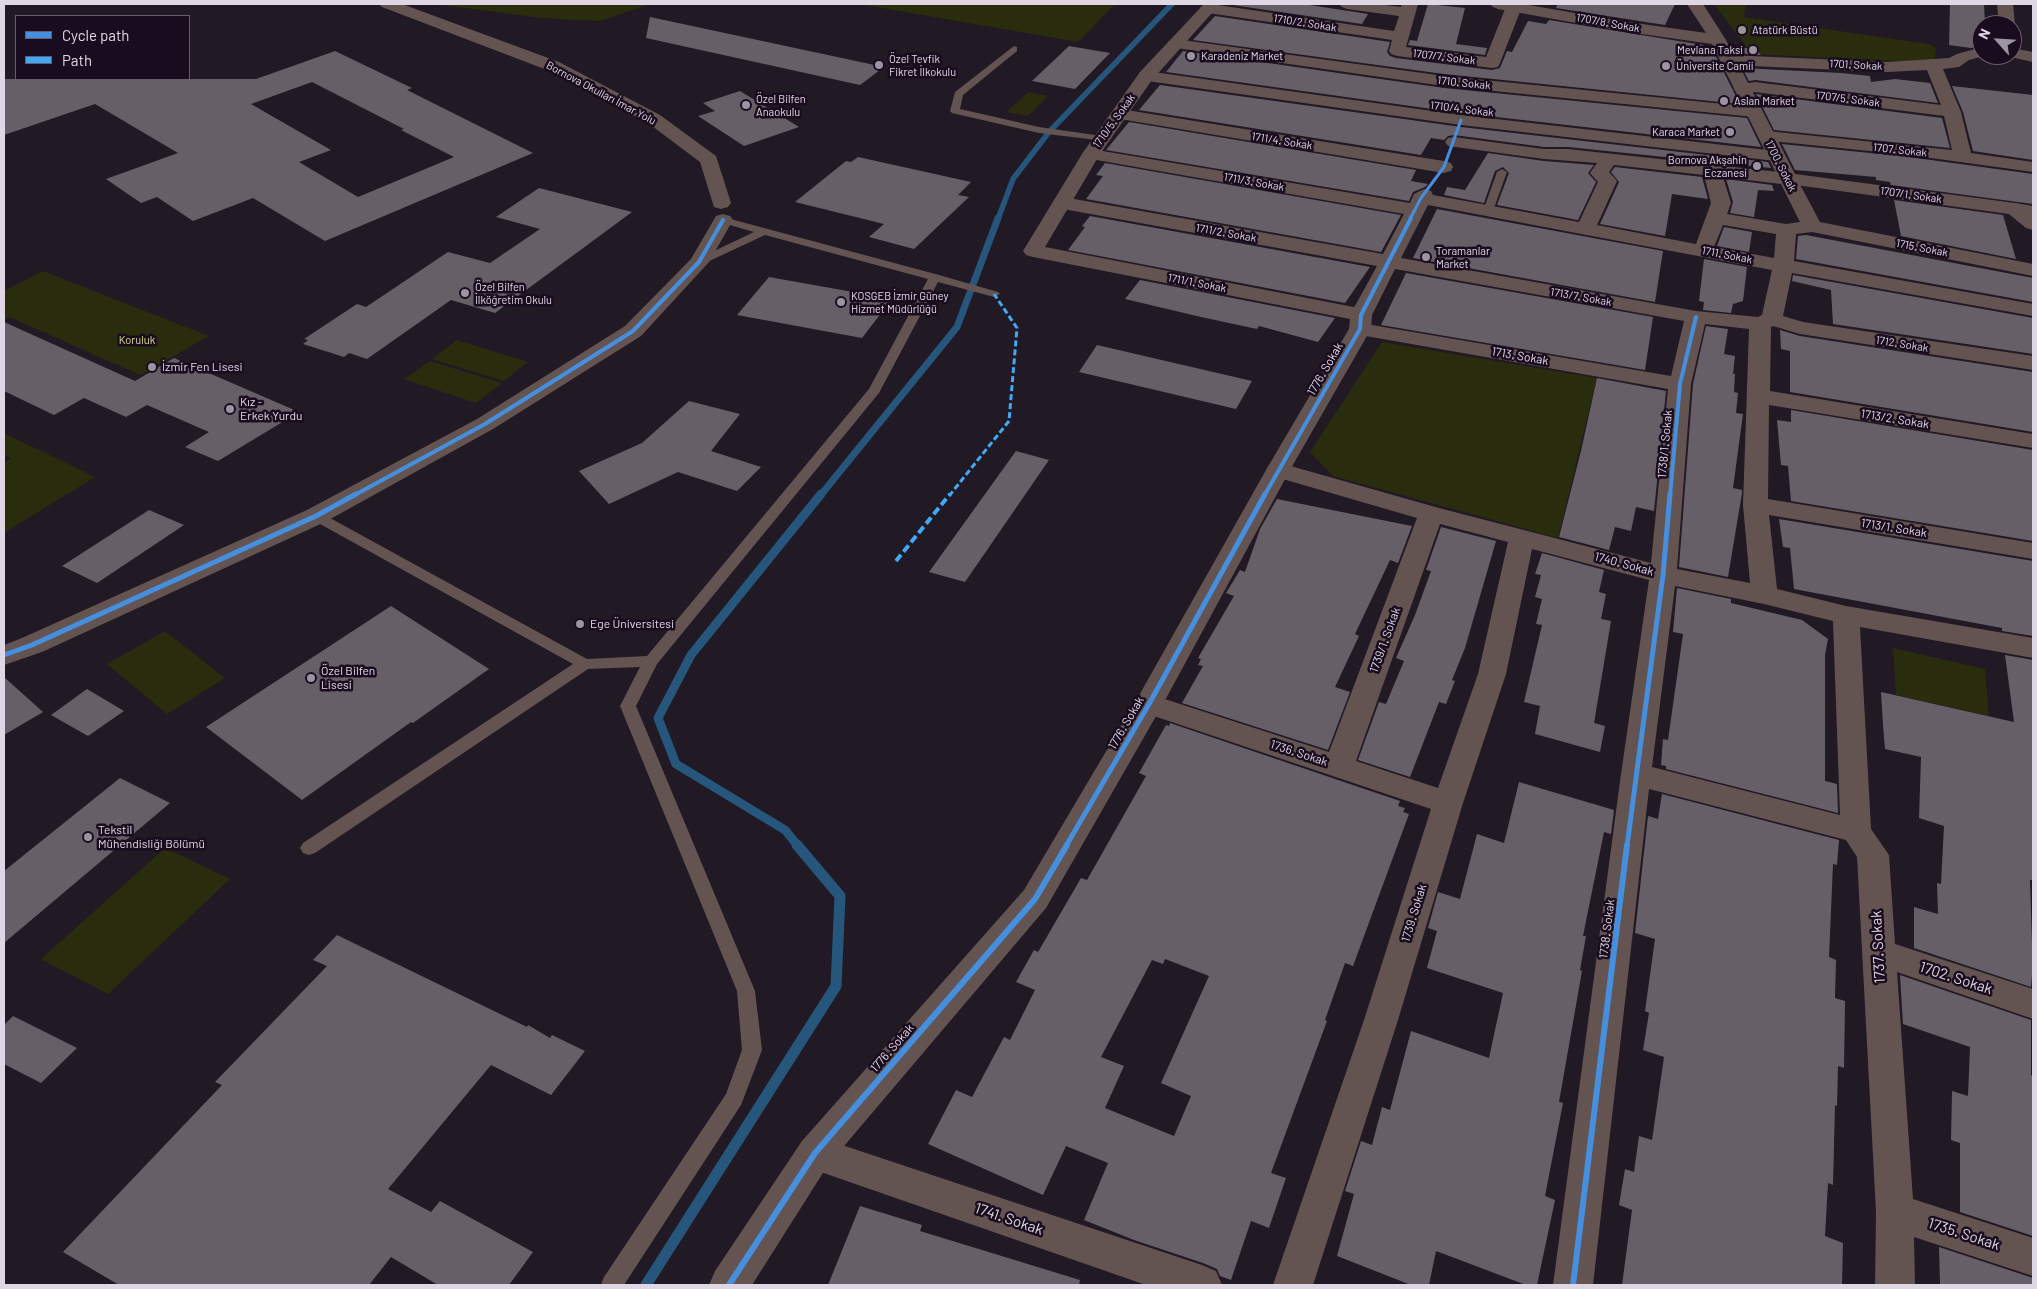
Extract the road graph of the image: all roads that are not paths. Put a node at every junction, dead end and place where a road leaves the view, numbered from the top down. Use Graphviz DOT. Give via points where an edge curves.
graph roads {
  1 [pos="387,4"];
  2 [pos="1347,4"];
  3 [pos="1498,4"];
  4 [pos="1695,4"];
  5 [pos="1514,5"];
  6 [pos="1210,6"];
  7 [pos="1409,8"];
  8 [pos="1718,40"];
  9 [pos="1175,44"];
  10 [pos="1399,44"];
  11 [pos="1014,49"];
  12 [pos="1972,55"];
  13 [pos="1728,60"];
  14 [pos="1934,65"];
  15 [pos="1146,76"];
  16 [pos="1743,89"];
  17 [pos="1754,112"];
  18 [pos="1952,112"];
  19 [pos="1120,114"];
  20 [pos="1462,120"];
  21 [pos="1766,136"];
  22 [pos="1454,142"];
  23 [pos="1096,146"];
  24 [pos="1776,156"];
  25 [pos="1963,158"];
  26 [pos="1608,160"];
  27 [pos="2033,167"];
  28 [pos="1444,168"];
  29 [pos="1712,171"];
  30 [pos="1502,172"];
  31 [pos="1788,178"];
  32 [pos="1063,203"];
  33 [pos="1419,204"];
  34 [pos="2024,210"];
  35 [pos="722,211"];
  36 [pos="1488,211"];
  37 [pos="1715,218"];
  38 [pos="2033,224"];
  39 [pos="1812,226"];
  40 [pos="1586,228"];
  41 [pos="1786,230"];
  42 [pos="764,231"];
  43 [pos="1033,251"];
  44 [pos="1703,251"];
  45 [pos="700,262"];
  46 [pos="1389,263"];
  47 [pos="1783,266"];
  48 [pos="2033,270"];
  49 [pos="942,279"];
  50 [pos="994,294"];
  51 [pos="2033,310"];
  52 [pos="1696,317"];
  53 [pos="1766,321"];
  54 [pos="1360,322"];
  55 [pos="2033,364"];
  56 [pos="1680,384"];
  57 [pos="1757,396"];
  58 [pos="2033,441"];
  59 [pos="1278,470"];
  60 [pos="1755,505"];
  61 [pos="1431,514"];
  62 [pos="316,516"];
  63 [pos="1522,537"];
  64 [pos="2033,551"];
  65 [pos="1663,575"];
  66 [pos="1764,595"];
  67 [pos="1846,614"];
  68 [pos="2033,648"];
  69 [pos="4,654"];
  70 [pos="651,661"];
  71 [pos="585,664"];
  72 [pos="1149,704"];
  73 [pos="1340,766"];
  74 [pos="1636,774"];
  75 [pos="1448,803"];
  76 [pos="1856,831"];
  77 [pos="308,848"];
  78 [pos="1878,952"];
  79 [pos="2033,1004"];
  80 [pos="815,1152"];
  81 [pos="1895,1212"];
  82 [pos="2033,1257"];
  83 [pos="612,1285"];
  84 [pos="729,1285"];
  85 [pos="1202,1285"];
  86 [pos="1293,1285"];
  87 [pos="1573,1285"];
  88 [pos="1895,1285"];
  1 -- 35 [label="street, Bornova Okulları İmar Yolu" via="553,66 654,119 709,160"];
  2 -- 7 [label="street"];
  3 -- 5 [label="street, 1707/8. Sokak"];
  4 -- 8 [label="street, 1700. Sokak"];
  5 -- 8 [label="street, 1707/8. Sokak" via="1621,26"];
  5 -- 10 [label="street, 1707/7. Sokak" via="1492,63"];
  6 -- 9 [label="street, 1710/5. Sokak"];
  6 -- 10 [label="street, 1710/2. Sokak"];
  7 -- 10 [label="street"];
  8 -- 13 [label="street, 1700. Sokak"];
  9 -- 15 [label="street, 1710/5. Sokak"];
  9 -- 17 [label="street, 1710. Sokak" via="1444,81"];
  11 -- 23 [label="lane" via="958,94 955,111 1072,135"];
  12 -- 14 [label="street, 1701. Sokak" via="1953,63"];
  13 -- 14 [label="street, 1701. Sokak"];
  13 -- 16 [label="street, 1700. Sokak"];
  14 -- 18 [label="street"];
  15 -- 19 [label="street, 1710/5. Sokak"];
  15 -- 20 [label="street, 1710/4. Sokak"];
  16 -- 17 [label="street, 1700. Sokak"];
  16 -- 18 [label="street, 1707/5. Sokak" via="1755,87"];
  17 -- 21 [label="street, 1700. Sokak"];
  18 -- 25 [label="street"];
  19 -- 23 [label="street, 1710/5. Sokak"];
  19 -- 28 [label="street, 1711/4. Sokak"];
  20 -- 22 [label="street, 1776. Sokak"];
  20 -- 24 [label="street, 1710/4. Sokak"];
  21 -- 24 [label="street, 1700. Sokak"];
  21 -- 25 [label="street, 1707. Sokak"];
  22 -- 26 [label="street"];
  22 -- 28 [label="street, 1776. Sokak"];
  23 -- 32 [label="street, 1710/5. Sokak"];
  23 -- 33 [label="street, 1711/3. Sokak"];
  24 -- 31 [label="street, 1700. Sokak"];
  25 -- 27 [label="street, 1707. Sokak"];
  26 -- 29 [label="street"];
  26 -- 40 [label="street" via="1599,173 1608,181"];
  28 -- 33 [label="street, 1776. Sokak"];
  29 -- 31 [label="street"];
  29 -- 37 [label="street" via="1721,203"];
  30 -- 36 [label="lane"];
  31 -- 34 [label="street, 1707/1. Sokak"];
  31 -- 39 [label="street, 1700. Sokak"];
  32 -- 43 [label="street, 1710/5. Sokak"];
  32 -- 46 [label="street, 1711/2. Sokak"];
  33 -- 36 [label="street, 1711. Sokak"];
  33 -- 46 [label="street, 1776. Sokak"];
  34 -- 38 [label="street"];
  35 -- 42 [label="lane"];
  35 -- 45 [label="street"];
  36 -- 40 [label="street, 1711. Sokak"];
  37 -- 41 [label="street"];
  37 -- 44 [label="street"];
  39 -- 41 [label="street"];
  39 -- 48 [label="street, 1715. Sokak"];
  40 -- 44 [label="street, 1711. Sokak"];
  41 -- 47 [label="street"];
  42 -- 45 [label="lane"];
  42 -- 49 [label="lane"];
  43 -- 54 [label="street, 1711/1. Sokak"];
  44 -- 47 [label="street, 1711. Sokak"];
  45 -- 62 [label="street" via="633,331 485,424"];
  46 -- 52 [label="street, 1713/7. Sokak"];
  46 -- 54 [label="street, 1776. Sokak"];
  47 -- 51 [label="street, 1711. Sokak"];
  47 -- 53 [label="street"];
  49 -- 50 [label="lane"];
  49 -- 70 [label="lane" via="875,390"];
  52 -- 53 [label="street, 1713/7. Sokak"];
  52 -- 56 [label="street, 1738/1. Sokak"];
  53 -- 55 [label="street, 1712. Sokak"];
  53 -- 57 [label="street"];
  54 -- 56 [label="street, 1713. Sokak"];
  54 -- 59 [label="street, 1776. Sokak"];
  56 -- 65 [label="street, 1738/1. Sokak"];
  57 -- 58 [label="street, 1713/2. Sokak"];
  57 -- 60 [label="street"];
  59 -- 61 [label="street, 1740. Sokak"];
  59 -- 72 [label="street, 1776. Sokak"];
  60 -- 64 [label="street, 1713/1. Sokak"];
  60 -- 66 [label="street"];
  61 -- 63 [label="street, 1740. Sokak"];
  61 -- 73 [label="street, 1739/1. Sokak"];
  62 -- 69 [label="street" via="32,645"];
  62 -- 71 [label="lane"];
  63 -- 65 [label="street, 1740. Sokak"];
  63 -- 75 [label="street, 1739. Sokak" via="1492,674"];
  65 -- 66 [label="street, 1740. Sokak"];
  65 -- 74 [label="street, 1738. Sokak"];
  66 -- 67 [label="street, 1740. Sokak"];
  67 -- 68 [label="street, 1740. Sokak"];
  67 -- 76 [label="street"];
  70 -- 71 [label="lane"];
  70 -- 83 [label="lane" via="628,706 746,991 752,1050 734,1099"];
  71 -- 77 [label="lane"];
  72 -- 73 [label="street, 1736. Sokak"];
  72 -- 80 [label="street, 1776. Sokak" via="1035,899"];
  73 -- 75 [label="street, 1736. Sokak"];
  74 -- 76 [label="street"];
  74 -- 87 [label="street, 1738. Sokak"];
  75 -- 86 [label="street, 1739. Sokak" via="1381,1020"];
  76 -- 78 [label="street, 1737. Sokak" via="1874,855"];
  78 -- 79 [label="street, 1702. Sokak"];
  78 -- 81 [label="street, 1737. Sokak"];
  80 -- 84 [label="street, 1776. Sokak"];
  80 -- 85 [label="street, 1741. Sokak"];
  81 -- 82 [label="street, 1735. Sokak"];
  81 -- 88 [label="street, 1737. Sokak"];
}
